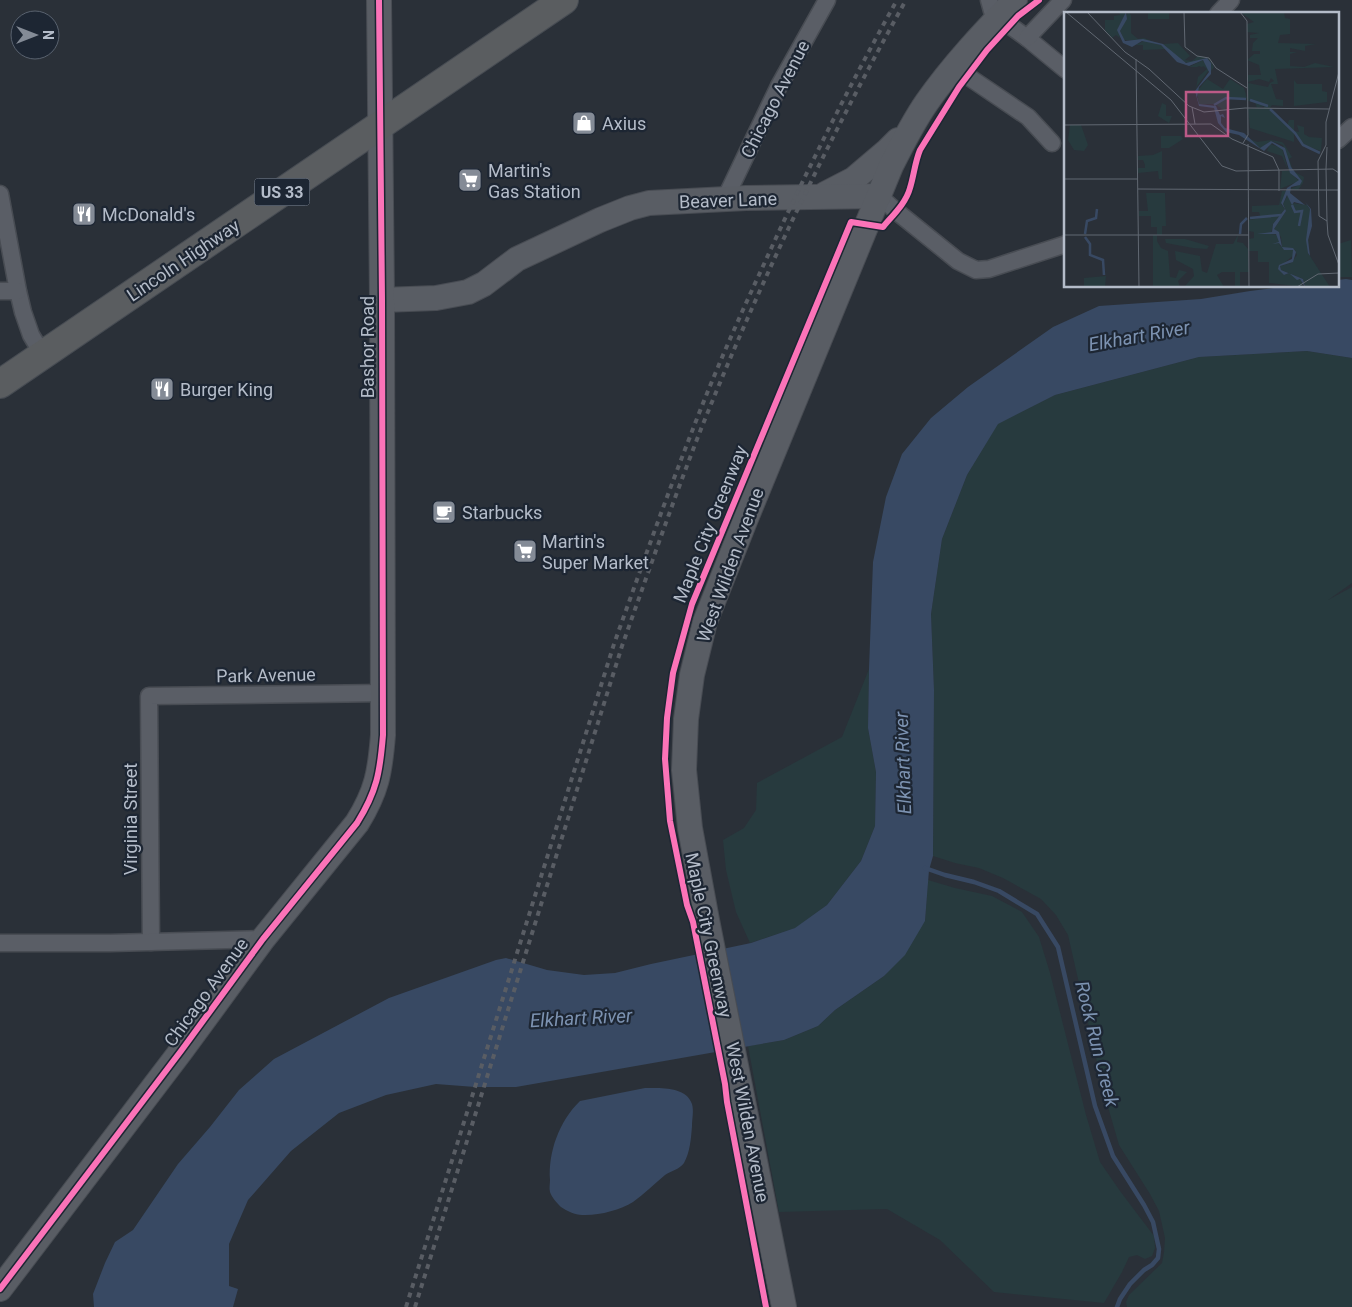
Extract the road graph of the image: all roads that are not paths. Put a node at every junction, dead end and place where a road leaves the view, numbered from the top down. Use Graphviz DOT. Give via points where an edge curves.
graph roads {
  1 [pos="380,0"];
  2 [pos="563,0"];
  3 [pos="827,0"];
  4 [pos="1015,0"];
  5 [pos="1063,0"];
  6 [pos="1231,0"];
  7 [pos="993,9"];
  8 [pos="1220,12"];
  9 [pos="1027,38"];
  10 [pos="954,67"];
  11 [pos="1064,68"];
  12 [pos="380,124"];
  13 [pos="1352,127"];
  14 [pos="910,128"];
  15 [pos="1340,138"];
  16 [pos="1052,143"];
  17 [pos="0,194"];
  18 [pos="820,196"];
  19 [pos="879,196"];
  20 [pos="725,199"];
  21 [pos="1064,245"];
  22 [pos="0,291"];
  23 [pos="18,291"];
  24 [pos="382,300"];
  25 [pos="43,355"];
  26 [pos="0,384"];
  27 [pos="383,693"];
  28 [pos="149,696"];
  29 [pos="263,939"];
  30 [pos="151,942"];
  31 [pos="0,943"];
  32 [pos="0,1289"];
  33 [pos="784,1307"];
  1 -- 12 [label="street, Bashor Road"];
  2 -- 12 [label="highway, Lincoln Highway / US 33"];
  3 -- 20 [label="street, Chicago Avenue" via="779,86"];
  4 -- 7 [label="street, West Wilden Avenue"];
  5 -- 9 [label="street"];
  6 -- 8 [label="street"];
  7 -- 9 [label="street"];
  7 -- 10 [label="street, West Wilden Avenue"];
  9 -- 11 [label="street"];
  10 -- 14 [label="street, West Wilden Avenue"];
  10 -- 16 [label="street" via="1028,116"];
  12 -- 24 [label="street, Bashor Road"];
  12 -- 25 [label="highway, Lincoln Highway / US 33"];
  13 -- 15 [label="street"];
  14 -- 18 [label="street" via="854,179"];
  14 -- 19 [label="street, West Wilden Avenue"];
  17 -- 23 [label="street"];
  18 -- 19 [label="street, Beaver Lane"];
  18 -- 20 [label="street, Beaver Lane"];
  19 -- 21 [label="street" via="958,261 976,270 989,269"];
  19 -- 33 [label="street, West Wilden Avenue" via="705,622 692,675 686,719 684,770 690,828"];
  20 -- 24 [label="street, Beaver Lane" via="630,208 517,259 468,292 436,298"];
  22 -- 23 [label="street"];
  23 -- 25 [label="street" via="31,335"];
  24 -- 27 [label="street, Bashor Road"];
  25 -- 26 [label="highway, Lincoln Highway / US 33"];
  27 -- 28 [label="street, Park Avenue"];
  27 -- 29 [label="street, Chicago Avenue" via="381,764 375,789 357,823"];
  28 -- 30 [label="street, Virginia Street"];
  29 -- 30 [label="street"];
  29 -- 32 [label="street, Chicago Avenue"];
  30 -- 31 [label="street"];
}
